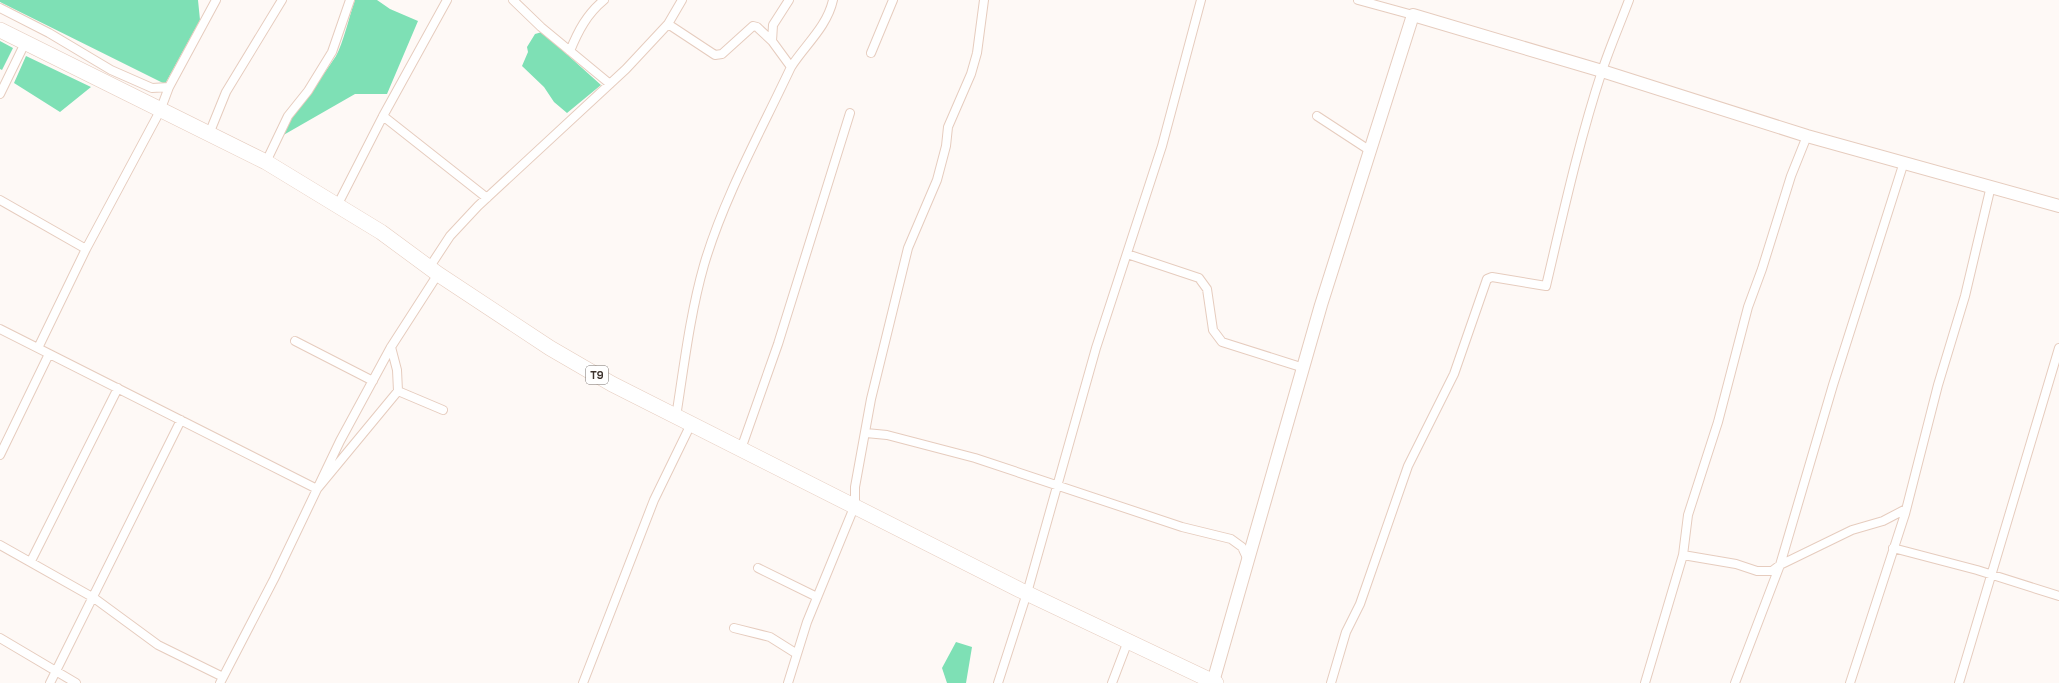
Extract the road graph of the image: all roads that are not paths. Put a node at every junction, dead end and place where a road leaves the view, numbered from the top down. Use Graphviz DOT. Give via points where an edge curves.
graph roads {
  1 [pos="216,0"];
  2 [pos="282,0"];
  3 [pos="350,0"];
  4 [pos="447,0"];
  5 [pos="513,0"];
  6 [pos="604,0"];
  7 [pos="682,0"];
  8 [pos="789,0"];
  9 [pos="833,0"];
  10 [pos="893,0"];
  11 [pos="984,0"];
  12 [pos="1201,0"];
  13 [pos="1358,0"];
  14 [pos="1629,0"];
  15 [pos="0,8"];
  16 [pos="1413,15"];
  17 [pos="668,24"];
  18 [pos="0,30"];
  19 [pos="772,41"];
  20 [pos="25,43"];
  21 [pos="570,51"];
  22 [pos="871,53"];
  23 [pos="791,67"];
  24 [pos="1602,71"];
  25 [pos="610,84"];
  26 [pos="170,87"];
  27 [pos="0,94"];
  28 [pos="160,111"];
  29 [pos="850,113"];
  30 [pos="383,116"];
  31 [pos="1317,116"];
  32 [pos="209,134"];
  33 [pos="1807,136"];
  34 [pos="1369,150"];
  35 [pos="266,162"];
  36 [pos="1904,162"];
  37 [pos="1991,186"];
  38 [pos="487,198"];
  39 [pos="0,200"];
  40 [pos="338,204"];
  41 [pos="2059,206"];
  42 [pos="86,249"];
  43 [pos="1126,254"];
  44 [pos="434,271"];
  45 [pos="0,329"];
  46 [pos="295,341"];
  47 [pos="391,347"];
  48 [pos="38,348"];
  49 [pos="2059,348"];
  50 [pos="49,354"];
  51 [pos="1304,368"];
  52 [pos="373,380"];
  53 [pos="118,388"];
  54 [pos="398,391"];
  55 [pos="443,410"];
  56 [pos="676,417"];
  57 [pos="181,420"];
  58 [pos="691,424"];
  59 [pos="866,433"];
  60 [pos="741,449"];
  61 [pos="0,455"];
  62 [pos="1058,486"];
  63 [pos="317,489"];
  64 [pos="855,505"];
  65 [pos="1906,509"];
  66 [pos="0,545"];
  67 [pos="1893,548"];
  68 [pos="1683,555"];
  69 [pos="1248,560"];
  70 [pos="31,562"];
  71 [pos="1780,565"];
  72 [pos="758,568"];
  73 [pos="1991,575"];
  74 [pos="1028,593"];
  75 [pos="2059,596"];
  76 [pos="817,597"];
  77 [pos="94,598"];
  78 [pos="734,628"];
  79 [pos="0,638"];
  80 [pos="1128,641"];
  81 [pos="798,654"];
  82 [pos="55,672"];
  83 [pos="221,680"];
  84 [pos="50,683"];
  85 [pos="76,683"];
  86 [pos="583,683"];
  87 [pos="788,683"];
  88 [pos="998,683"];
  89 [pos="1112,683"];
  90 [pos="1214,683"];
  91 [pos="1331,683"];
  92 [pos="1645,683"];
  93 [pos="1734,683"];
  94 [pos="1850,683"];
  95 [pos="1959,683"];
  1 -- 26 [label="street"];
  2 -- 32 [label="street" via="226,92"];
  3 -- 35 [label="street" via="332,52 308,91 288,116"];
  4 -- 30 [label="street"];
  5 -- 21 [label="street"];
  6 -- 21 [label="street" via="594,8 579,29"];
  7 -- 17 [label="street"];
  8 -- 19 [label="street" via="773,25"];
  9 -- 23 [label="street" via="823,25"];
  10 -- 22 [label="street"];
  11 -- 59 [label="street" via="977,53 971,74 948,127 937,180 908,248 871,399"];
  12 -- 43 [label="street" via="1162,146"];
  13 -- 16 [label="street"];
  14 -- 24 [label="street"];
  15 -- 26 [label="street" via="49,33 111,70 152,88"];
  16 -- 24 [label="street"];
  16 -- 34 [label="street"];
  17 -- 19 [label="street" via="715,55 722,54 753,26 757,26"];
  17 -- 25 [label="street"];
  18 -- 20 [label="highway, T9"];
  19 -- 23 [label="street"];
  20 -- 27 [label="street"];
  20 -- 28 [label="highway, T9"];
  21 -- 25 [label="street"];
  23 -- 56 [label="street" via="724,210 704,264"];
  24 -- 33 [label="street"];
  24 -- 91 [label="street" via="1546,286 1492,277 1487,279 1454,374 1408,466 1360,604 1346,632"];
  25 -- 38 [label="street"];
  26 -- 28 [label="street"];
  28 -- 32 [label="highway, T9"];
  28 -- 42 [label="street"];
  29 -- 60 [label="street" via="778,344"];
  30 -- 38 [label="street"];
  30 -- 40 [label="street"];
  31 -- 34 [label="street"];
  32 -- 35 [label="highway, T9"];
  33 -- 36 [label="street"];
  33 -- 68 [label="street" via="1790,176 1748,307 1718,422 1688,515"];
  34 -- 51 [label="street"];
  35 -- 40 [label="highway, T9"];
  36 -- 37 [label="street"];
  36 -- 71 [label="street" via="1833,384"];
  37 -- 41 [label="street"];
  37 -- 65 [label="street" via="1965,296 1938,385"];
  38 -- 44 [label="street" via="450,236"];
  39 -- 42 [label="street"];
  40 -- 44 [label="highway, T9"];
  42 -- 48 [label="street"];
  43 -- 51 [label="street" via="1199,278 1207,289 1213,330 1222,342"];
  43 -- 62 [label="street" via="1096,348"];
  44 -- 47 [label="street"];
  44 -- 56 [label="highway, T9" via="550,348"];
  45 -- 48 [label="street"];
  46 -- 52 [label="street"];
  47 -- 52 [label="street"];
  47 -- 54 [label="street" via="397,370"];
  48 -- 50 [label="street"];
  49 -- 73 [label="street"];
  50 -- 53 [label="street"];
  50 -- 61 [label="street"];
  51 -- 69 [label="street"];
  52 -- 63 [label="street"];
  53 -- 57 [label="street"];
  53 -- 70 [label="street"];
  54 -- 55 [label="street"];
  54 -- 63 [label="street"];
  56 -- 58 [label="highway, T9"];
  57 -- 63 [label="street"];
  57 -- 77 [label="street"];
  58 -- 60 [label="highway, T9"];
  58 -- 86 [label="street" via="654,500"];
  59 -- 62 [label="street" via="887,435 968,456"];
  59 -- 64 [label="street"];
  60 -- 64 [label="highway, T9"];
  62 -- 69 [label="street" via="1182,527 1231,539 1242,547"];
  62 -- 74 [label="street"];
  63 -- 83 [label="street"];
  64 -- 74 [label="highway, T9"];
  64 -- 76 [label="street"];
  65 -- 67 [label="street"];
  65 -- 71 [label="street" via="1883,521 1852,530"];
  66 -- 70 [label="street"];
  67 -- 73 [label="street"];
  67 -- 94 [label="street"];
  68 -- 71 [label="street" via="1736,564 1757,571 1772,571"];
  68 -- 92 [label="street"];
  69 -- 90 [label="street"];
  70 -- 77 [label="street"];
  71 -- 93 [label="street"];
  72 -- 76 [label="street"];
  73 -- 75 [label="street"];
  73 -- 95 [label="street"];
  74 -- 80 [label="highway, T9"];
  74 -- 88 [label="street"];
  76 -- 81 [label="street"];
  77 -- 82 [label="street"];
  77 -- 83 [label="street" via="158,645"];
  78 -- 81 [label="street" via="770,637"];
  79 -- 82 [label="street"];
  80 -- 89 [label="street"];
  80 -- 90 [label="highway, T9"];
  81 -- 87 [label="street"];
  82 -- 84 [label="street"];
  82 -- 85 [label="street"];
}
